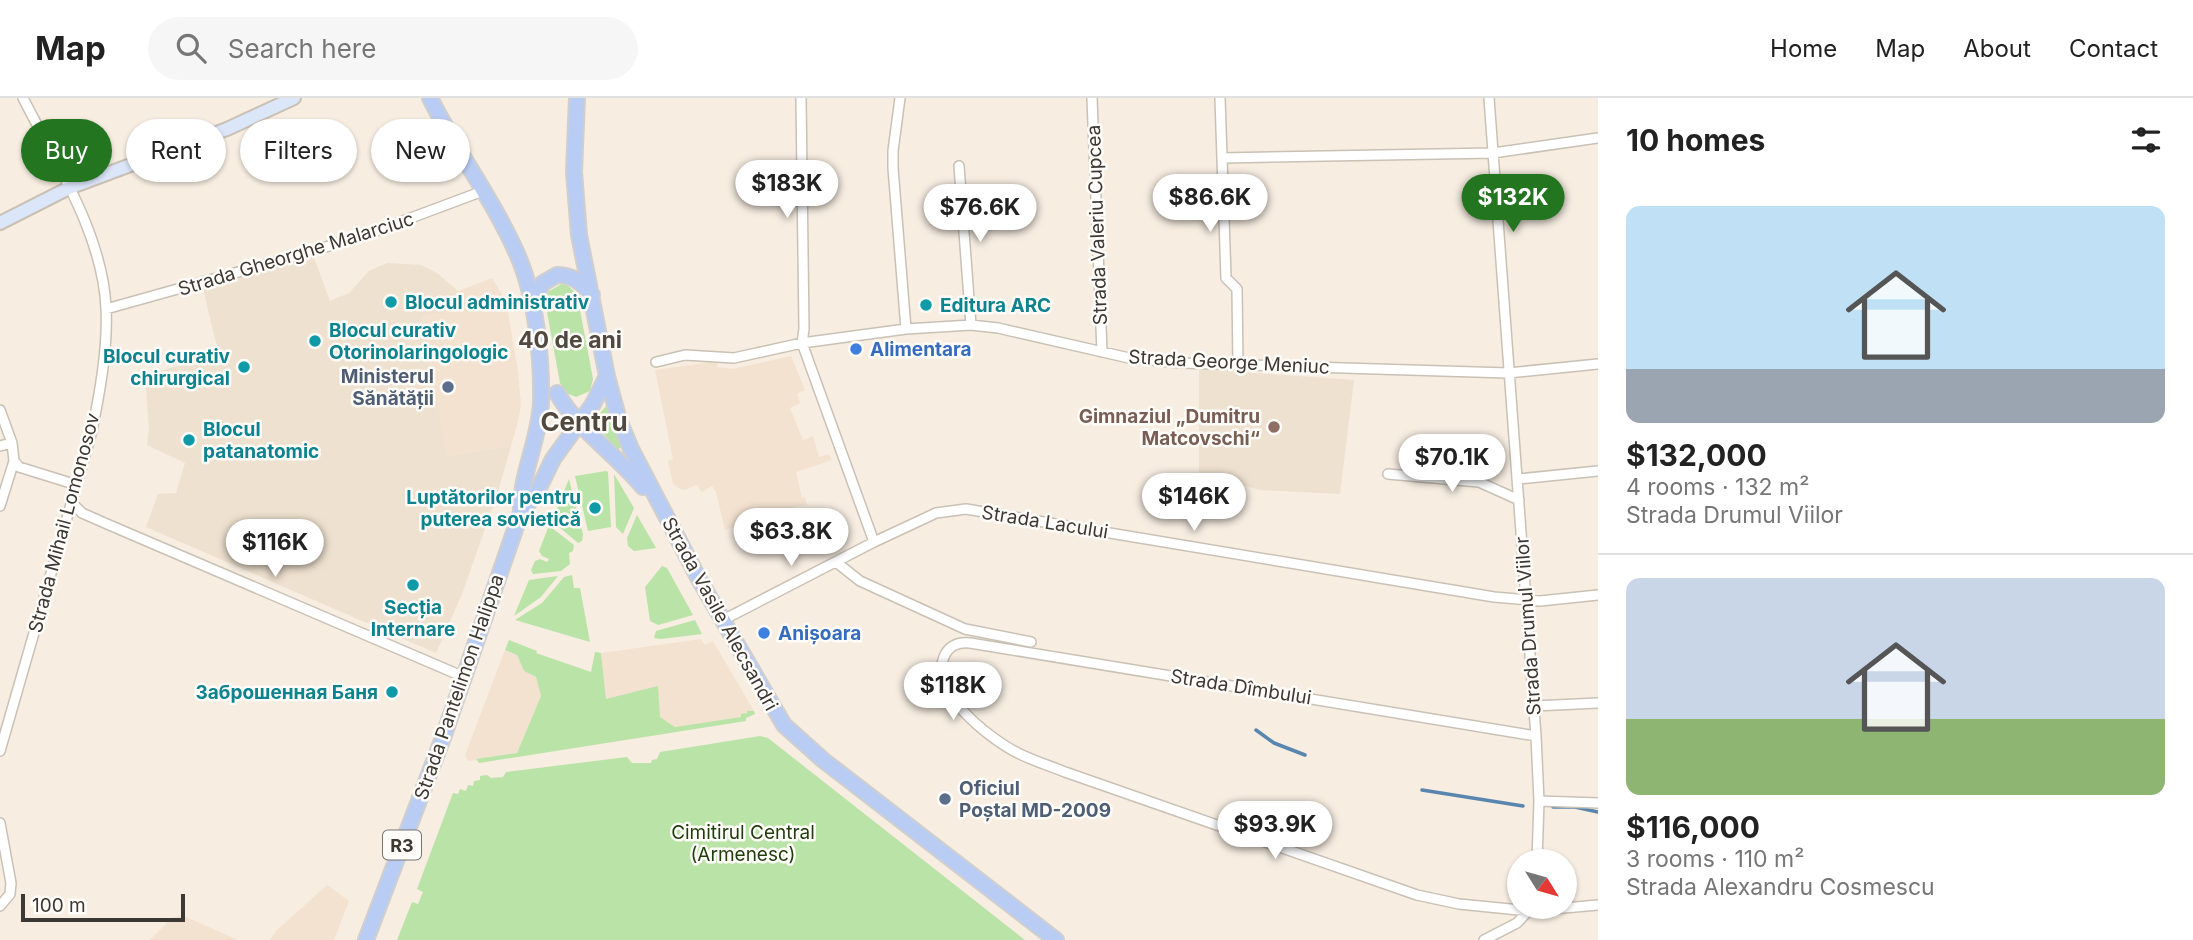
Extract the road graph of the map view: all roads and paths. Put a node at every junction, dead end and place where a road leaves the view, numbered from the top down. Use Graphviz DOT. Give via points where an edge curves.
graph roads {
  1 [pos="23,98"];
  2 [pos="294,98"];
  3 [pos="430,98"];
  4 [pos="577,98"];
  5 [pos="801,98"];
  6 [pos="900,98"];
  7 [pos="1092,98"];
  8 [pos="1220,98"];
  9 [pos="1489,98"];
  10 [pos="1598,138"];
  11 [pos="1493,153"];
  12 [pos="1222,158"];
  13 [pos="959,166"];
  14 [pos="69,188"];
  15 [pos="483,191"];
  16 [pos="0,223"];
  17 [pos="593,296"];
  18 [pos="532,304"];
  19 [pos="106,309"];
  20 [pos="971,325"];
  21 [pos="906,329"];
  22 [pos="802,343"];
  23 [pos="1102,352"];
  24 [pos="656,362"];
  25 [pos="1598,364"];
  26 [pos="541,365"];
  27 [pos="1238,365"];
  28 [pos="1508,373"];
  29 [pos="607,376"];
  30 [pos="558,393"];
  31 [pos="600,394"];
  32 [pos="0,410"];
  33 [pos="580,422"];
  34 [pos="12,443"];
  35 [pos="0,446"];
  36 [pos="14,461"];
  37 [pos="1598,471"];
  38 [pos="1388,474"];
  39 [pos="1518,479"];
  40 [pos="77,485"];
  41 [pos="1519,500"];
  42 [pos="71,502"];
  43 [pos="0,506"];
  44 [pos="660,507"];
  45 [pos="521,512"];
  46 [pos="874,542"];
  47 [pos="836,562"];
  48 [pos="1598,596"];
  49 [pos="1525,601"];
  50 [pos="723,620"];
  51 [pos="1031,642"];
  52 [pos="464,677"];
  53 [pos="1598,703"];
  54 [pos="1534,706"];
  55 [pos="1536,736"];
  56 [pos="0,751"];
  57 [pos="1539,801"];
  58 [pos="1598,803"];
  59 [pos="0,823"];
  60 [pos="1537,849"];
  61 [pos="1598,905"];
  62 [pos="0,906"];
  63 [pos="1577,906"];
  64 [pos="1507,907"];
  65 [pos="1521,919"];
  66 [pos="366,940"];
  67 [pos="1056,940"];
  68 [pos="1484,940"];
  1 -- 14 [label="street, Strada Mihail Lomonosov"];
  2 -- 14 [label="street" via="227,129"];
  3 -- 15 [label="main road, R3"];
  4 -- 17 [label="main road, Strada Vasile Alecsandri" via="576,201"];
  5 -- 22 [label="street"];
  6 -- 21 [label="street" via="893,168"];
  7 -- 23 [label="street, Strada Valeriu Cupcea"];
  8 -- 12 [label="street"];
  9 -- 11 [label="street, Strada Drumul Viilor"];
  10 -- 11 [label="street"];
  11 -- 12 [label="street"];
  11 -- 28 [label="street, Strada Drumul Viilor"];
  12 -- 27 [label="street" via="1226,278 1237,289"];
  13 -- 20 [label="street"];
  14 -- 16 [label="street"];
  14 -- 19 [label="street, Strada Mihail Lomonosov" via="91,239"];
  15 -- 18 [label="main road, R3" via="518,256"];
  15 -- 19 [label="street, Strada Gheorghe Malarciuc" via="310,253"];
  17 -- 18 [label="main road" via="579,281 556,275 543,283"];
  17 -- 29 [label="main road, Strada Vasile Alecsandri"];
  18 -- 26 [label="main road, R3"];
  19 -- 40 [label="street, Strada Mihail Lomonosov" via="100,390"];
  20 -- 21 [label="street, Strada George Meniuc"];
  20 -- 23 [label="street, Strada George Meniuc"];
  21 -- 22 [label="street, Strada George Meniuc"];
  22 -- 24 [label="street, Strada George Meniuc" via="734,358 685,355"];
  22 -- 46 [label="street"];
  23 -- 27 [label="street, Strada George Meniuc" via="1153,361"];
  25 -- 28 [label="street, Strada George Meniuc"];
  26 -- 30 [label="main road, R3"];
  26 -- 45 [label="main road, Strada Pantelimon Halippa / R3" via="538,430 521,489"];
  27 -- 28 [label="street, Strada George Meniuc"];
  28 -- 39 [label="street, Strada Drumul Viilor"];
  29 -- 31 [label="main road, R3"];
  29 -- 44 [label="main road, Strada Vasile Alecsandri" via="623,429"];
  30 -- 31 [label="main road" via="579,405"];
  30 -- 33 [label="main road"];
  31 -- 33 [label="main road, Strada Pantelimon Halippa / R3"];
  32 -- 34 [label="street"];
  33 -- 44 [label="main road"];
  33 -- 45 [label="main road, Strada Pantelimon Halippa / R3"];
  34 -- 35 [label="street"];
  34 -- 36 [label="street"];
  36 -- 40 [label="street" via="19,467"];
  36 -- 43 [label="street"];
  37 -- 39 [label="street"];
  38 -- 41 [label="street" via="1479,482"];
  39 -- 41 [label="street, Strada Drumul Viilor"];
  40 -- 42 [label="street, Strada Mihail Lomonosov"];
  41 -- 49 [label="street, Strada Drumul Viilor"];
  42 -- 52 [label="street" via="82,513"];
  42 -- 56 [label="street, Strada Mihail Lomonosov"];
  44 -- 50 [label="main road, Strada Vasile Alecsandri"];
  45 -- 52 [label="main road, Strada Pantelimon Halippa / R3"];
  46 -- 47 [label="street, Strada Lacului"];
  46 -- 49 [label="street, Strada Lacului" via="936,513 966,509"];
  47 -- 50 [label="street, Strada Lacului"];
  47 -- 51 [label="street" via="860,581 965,629"];
  48 -- 49 [label="street, Strada Lacului"];
  49 -- 54 [label="street, Strada Drumul Viilor"];
  50 -- 67 [label="main road, Strada Vasile Alecsandri" via="784,725"];
  52 -- 66 [label="main road, Strada Pantelimon Halippa / R3"];
  53 -- 54 [label="street"];
  54 -- 55 [label="street, Strada Drumul Viilor"];
  55 -- 57 [label="street, Strada Drumul Viilor"];
  55 -- 64 [label="street, Strada Dîmbului" via="970,643 961,642 947,650 942,660 940,674 956,703 989,734 1031,759 1417,895"];
  57 -- 58 [label="street"];
  57 -- 60 [label="street, Strada Drumul Viilor"];
  59 -- 62 [label="street" via="11,883 10,894"];
  61 -- 63 [label="street"];
  65 -- 68 [label="street"];
}
